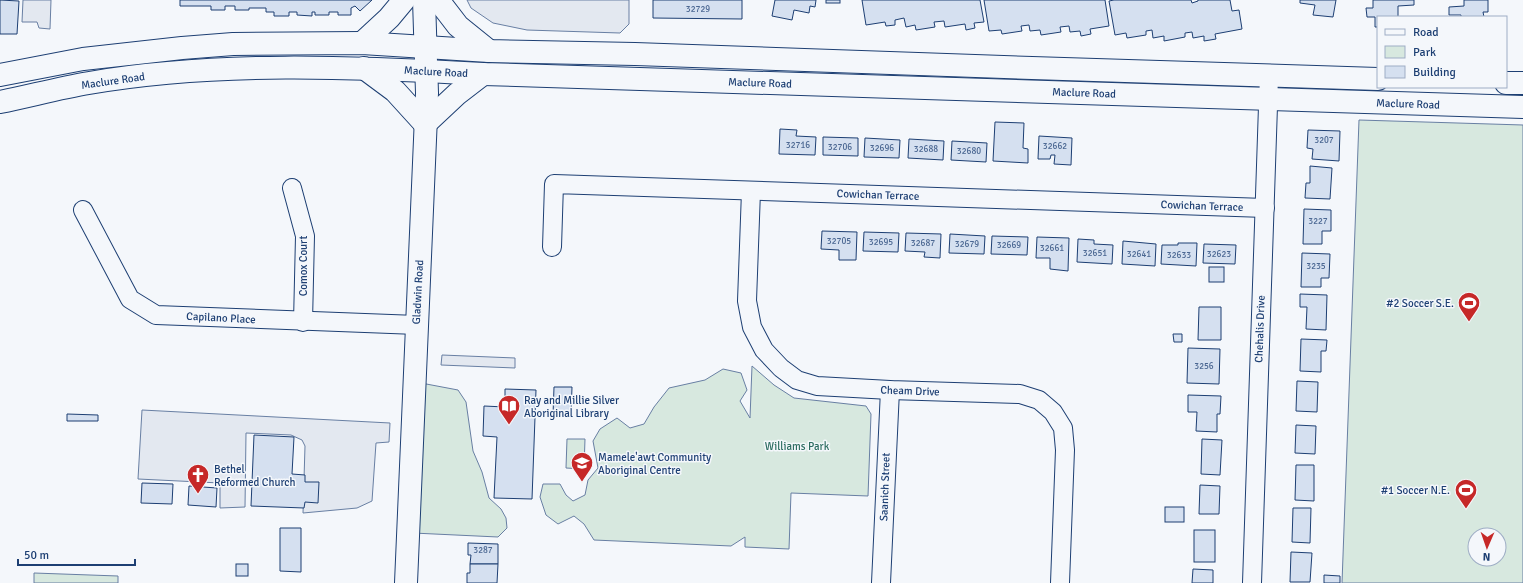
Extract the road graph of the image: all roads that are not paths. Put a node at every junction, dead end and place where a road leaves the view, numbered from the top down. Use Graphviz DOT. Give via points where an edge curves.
graph roads {
  1 [pos="404,0"];
  2 [pos="424,0"];
  3 [pos="438,0"];
  4 [pos="362,43"];
  5 [pos="426,48"];
  6 [pos="489,51"];
  7 [pos="364,68"];
  8 [pos="427,71"];
  9 [pos="483,74"];
  10 [pos="0,75"];
  11 [pos="1269,76"];
  12 [pos="1377,78"];
  13 [pos="1507,83"];
  14 [pos="1523,83"];
  15 [pos="1268,99"];
  16 [pos="0,102"];
  17 [pos="1523,107"];
  18 [pos="425,124"];
  19 [pos="292,188"];
  20 [pos="751,190"];
  21 [pos="1265,208"];
  22 [pos="83,210"];
  23 [pos="552,247"];
  24 [pos="303,322"];
  25 [pos="417,325"];
  26 [pos="890,390"];
  27 [pos="406,583"];
  28 [pos="881,583"];
  29 [pos="1060,583"];
  30 [pos="1252,583"];
  1 -- 4 [label="main road"];
  2 -- 5 [label="main road, Gladwin Road"];
  3 -- 6 [label="main road" via="458,26"];
  4 -- 5 [label="main road, Maclure Road"];
  4 -- 10 [label="main road, Maclure Road" via="233,44 182,48 83,59"];
  5 -- 6 [label="main road, Maclure Road"];
  5 -- 8 [label="main road, Gladwin Road"];
  6 -- 11 [label="main road, Maclure Road"];
  7 -- 8 [label="main road, Maclure Road"];
  7 -- 16 [label="main road, Maclure Road" via="235,69 169,73 89,83"];
  7 -- 18 [label="main road" via="395,91"];
  8 -- 9 [label="main road, Maclure Road"];
  8 -- 18 [label="main road, Gladwin Road"];
  9 -- 15 [label="main road, Maclure Road"];
  9 -- 18 [label="main road"];
  11 -- 12 [label="main road, Maclure Road"];
  11 -- 15 [label="street, Chehalis Drive"];
  13 -- 14 [label="main road"];
  15 -- 17 [label="main road, Maclure Road"];
  15 -- 21 [label="street, Chehalis Drive"];
  18 -- 25 [label="main road, Gladwin Road"];
  19 -- 24 [label="street, Comox Court" via="305,236"];
  20 -- 21 [label="street, Cowichan Terrace"];
  20 -- 23 [label="street, Cowichan Terrace" via="554,184"];
  20 -- 26 [label="street, Cheam Drive" via="747,301 752,327 764,350 797,380 817,386"];
  21 -- 30 [label="street, Chehalis Drive"];
  22 -- 24 [label="street, Capilano Place" via="130,300 156,315"];
  24 -- 25 [label="street, Capilano Place"];
  25 -- 27 [label="main road, Gladwin Road"];
  26 -- 28 [label="street, Saanich Street"];
  26 -- 29 [label="street, Cheam Drive" via="1020,394 1039,400 1053,412 1063,428 1065,450"];
}
